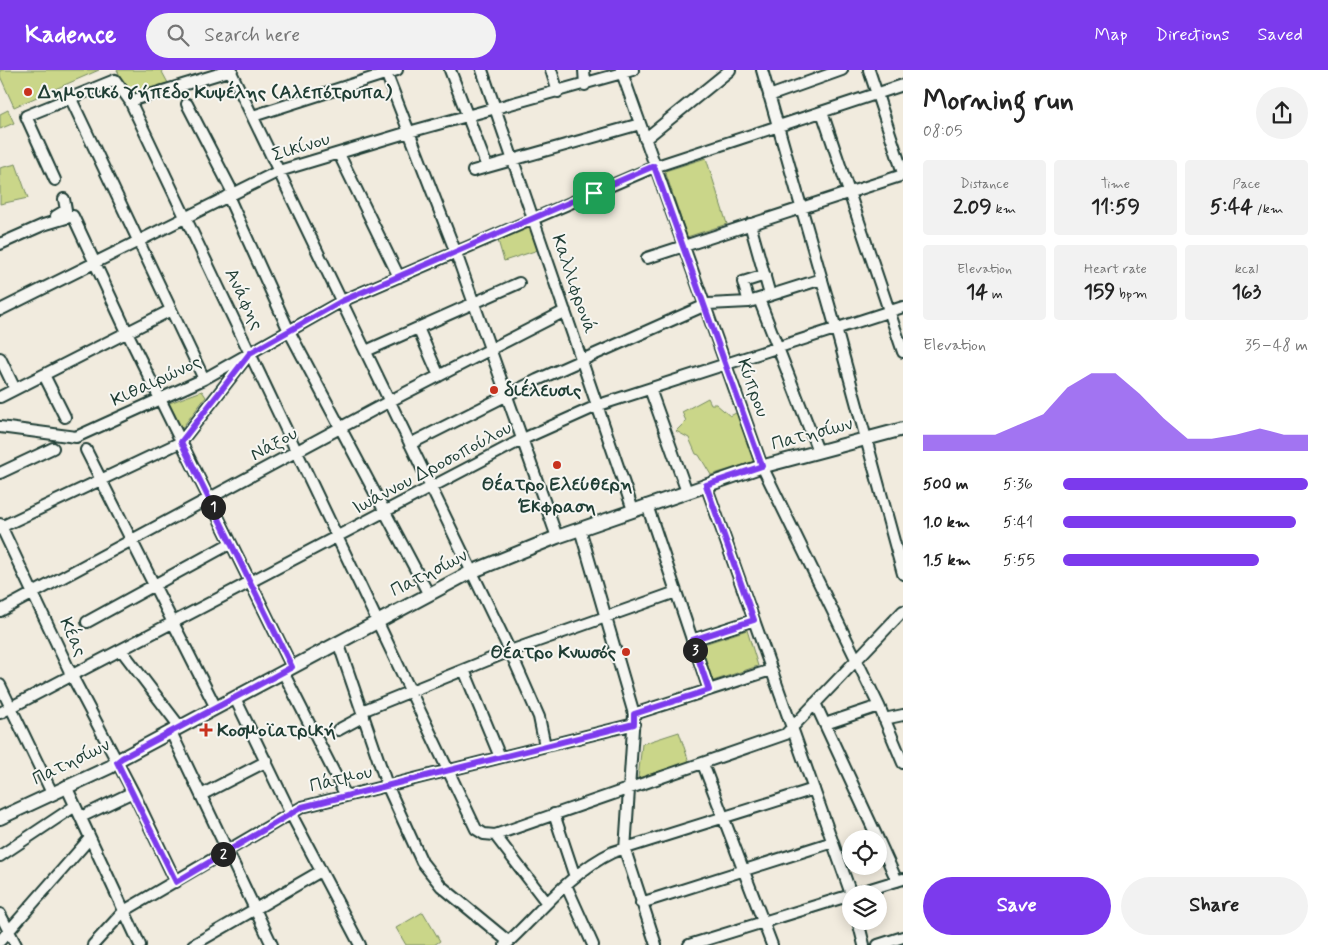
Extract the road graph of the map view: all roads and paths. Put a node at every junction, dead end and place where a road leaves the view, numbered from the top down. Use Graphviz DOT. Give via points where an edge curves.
graph roads {
  1 [pos="231,70"];
  2 [pos="397,70"];
  3 [pos="450,70"];
  4 [pos="482,70"];
  5 [pos="551,70"];
  6 [pos="584,70"];
  7 [pos="633,70"];
  8 [pos="730,70"];
  9 [pos="762,70"];
  10 [pos="842,70"];
  11 [pos="869,70"];
  12 [pos="386,72"];
  13 [pos="622,72"];
  14 [pos="585,85"];
  15 [pos="903,85"];
  16 [pos="558,92"];
  17 [pos="877,94"];
  18 [pos="769,96"];
  19 [pos="70,97"];
  20 [pos="130,101"];
  21 [pos="187,104"];
  22 [pos="495,108"];
  23 [pos="822,112"];
  24 [pos="468,115"];
  25 [pos="253,116"];
  26 [pos="640,124"];
  27 [pos="778,127"];
  28 [pos="409,132"];
  29 [pos="645,139"];
  30 [pos="339,154"];
  31 [pos="512,159"];
  32 [pos="486,166"];
  33 [pos="654,166"];
  34 [pos="279,171"];
  35 [pos="473,171"];
  36 [pos="903,174"];
  37 [pos="55,180"];
  38 [pos="849,192"];
  39 [pos="230,195"];
  40 [pos="64,200"];
  41 [pos="801,208"];
  42 [pos="185,217"];
  43 [pos="533,219"];
  44 [pos="750,224"];
  45 [pos="43,225"];
  46 [pos="139,241"];
  47 [pos="0,244"];
  48 [pos="683,245"];
  49 [pos="456,253"];
  50 [pos="647,258"];
  51 [pos="95,263"];
  52 [pos="765,275"];
  53 [pos="399,277"];
  54 [pos="822,279"];
  55 [pos="519,283"];
  56 [pos="770,295"];
  57 [pos="342,301"];
  58 [pos="754,301"];
  59 [pos="474,303"];
  60 [pos="704,305"];
  61 [pos="903,307"];
  62 [pos="0,310"];
  63 [pos="171,310"];
  64 [pos="565,311"];
  65 [pos="890,311"];
  66 [pos="418,328"];
  67 [pos="836,328"];
  68 [pos="289,330"];
  69 [pos="127,332"];
  70 [pos="776,348"];
  71 [pos="491,350"];
  72 [pos="366,351"];
  73 [pos="903,352"];
  74 [pos="250,353"];
  75 [pos="0,358"];
  76 [pos="581,360"];
  77 [pos="725,364"];
  78 [pos="44,374"];
  79 [pos="439,376"];
  80 [pos="204,379"];
  81 [pos="15,389"];
  82 [pos="650,389"];
  83 [pos="507,395"];
  84 [pos="0,397"];
  85 [pos="161,401"];
  86 [pos="390,401"];
  87 [pos="597,406"];
  88 [pos="65,417"];
  89 [pos="0,427"];
  90 [pos="340,428"];
  91 [pos="903,429"];
  92 [pos="866,438"];
  93 [pos="523,439"];
  94 [pos="181,442"];
  95 [pos="410,444"];
  96 [pos="53,448"];
  97 [pos="86,450"];
  98 [pos="818,451"];
  99 [pos="297,452"];
  100 [pos="762,466"];
  101 [pos="0,473"];
  102 [pos="101,480"];
  103 [pos="706,485"];
  104 [pos="431,487"];
  105 [pos="687,492"];
  106 [pos="210,499"];
  107 [pos="647,506"];
  108 [pos="633,510"];
  109 [pos="385,512"];
  110 [pos="1,525"];
  111 [pos="580,529"];
  112 [pos="338,537"];
  113 [pos="557,537"];
  114 [pos="4,541"];
  115 [pos="132,541"];
  116 [pos="231,543"];
  117 [pos="471,572"];
  118 [pos="903,574"];
  119 [pos="250,582"];
  120 [pos="154,585"];
  121 [pos="676,592"];
  122 [pos="33,593"];
  123 [pos="428,593"];
  124 [pos="0,611"];
  125 [pos="903,611"];
  126 [pos="606,617"];
  127 [pos="754,620"];
  128 [pos="378,621"];
  129 [pos="87,622"];
  130 [pos="173,622"];
  131 [pos="692,640"];
  132 [pos="338,642"];
  133 [pos="122,651"];
  134 [pos="510,651"];
  135 [pos="856,659"];
  136 [pos="288,669"];
  137 [pos="464,670"];
  138 [pos="771,670"];
  139 [pos="72,676"];
  140 [pos="0,685"];
  141 [pos="709,690"];
  142 [pos="410,691"];
  143 [pos="235,698"];
  144 [pos="816,703"];
  145 [pos="878,706"];
  146 [pos="11,707"];
  147 [pos="216,708"];
  148 [pos="0,713"];
  149 [pos="363,713"];
  150 [pos="903,715"];
  151 [pos="634,719"];
  152 [pos="884,719"];
  153 [pos="825,724"];
  154 [pos="792,728"];
  155 [pos="176,729"];
  156 [pos="338,730"];
  157 [pos="545,746"];
  158 [pos="500,757"];
  159 [pos="267,761"];
  160 [pos="117,762"];
  161 [pos="903,763"];
  162 [pos="702,764"];
  163 [pos="447,771"];
  164 [pos="388,785"];
  165 [pos="66,786"];
  166 [pos="814,789"];
  167 [pos="629,790"];
  168 [pos="133,792"];
  169 [pos="52,793"];
  170 [pos="201,795"];
  171 [pos="346,796"];
  172 [pos="75,806"];
  173 [pos="291,814"];
  174 [pos="554,814"];
  175 [pos="80,817"];
  176 [pos="0,818"];
  177 [pos="723,818"];
  178 [pos="873,830"];
  179 [pos="495,835"];
  180 [pos="90,838"];
  181 [pos="833,842"];
  182 [pos="625,850"];
  183 [pos="228,851"];
  184 [pos="0,856"];
  185 [pos="887,856"];
  186 [pos="743,870"];
  187 [pos="321,871"];
  188 [pos="575,877"];
  189 [pos="900,880"];
  190 [pos="176,882"];
  191 [pos="849,885"];
  192 [pos="883,885"];
  193 [pos="566,886"];
  194 [pos="842,897"];
  195 [pos="547,903"];
  196 [pos="641,903"];
  197 [pos="256,909"];
  198 [pos="124,912"];
  199 [pos="0,914"];
  200 [pos="763,922"];
  201 [pos="860,930"];
  202 [pos="9,932"];
  203 [pos="903,937"];
  204 [pos="0,941"];
  205 [pos="511,942"];
  206 [pos="355,943"];
  207 [pos="16,945"];
  208 [pos="92,945"];
  209 [pos="140,945"];
  210 [pos="193,945"];
  211 [pos="272,945"];
  212 [pos="593,945"];
  213 [pos="656,945"];
  214 [pos="689,945"];
  215 [pos="772,945"];
  216 [pos="864,945"];
  217 [pos="878,945"];
  1 -- 20 [label="street"];
  1 -- 25 [label="street"];
  2 -- 12 [label="street"];
  3 -- 24 [label="street"];
  4 -- 22 [label="street, Καλλιφρονά"];
  5 -- 16 [label="street"];
  6 -- 14 [label="street"];
  7 -- 13 [label="street, Σικίνου"];
  8 -- 29 [label="street"];
  9 -- 18 [label="street"];
  10 -- 18 [label="street"];
  11 -- 17 [label="street"];
  12 -- 25 [label="street"];
  12 -- 28 [label="street"];
  13 -- 14 [label="street, Σικίνου"];
  13 -- 26 [label="street, Κύπρου"];
  14 -- 16 [label="street, Σικίνου"];
  15 -- 17 [label="street, Κιθαιρώνος"];
  16 -- 22 [label="street, Σικίνου"];
  17 -- 23 [label="street, Κιθαιρώνος"];
  17 -- 36 [label="street"];
  18 -- 27 [label="street"];
  19 -- 20 [label="street, Ανάφης" via="115,80"];
  19 -- 37 [label="street" via="26,116"];
  19 -- 46 [label="street"];
  20 -- 42 [label="street, Ανάφης"];
  21 -- 39 [label="street"];
  22 -- 24 [label="street, Σικίνου"];
  22 -- 31 [label="street, Καλλιφρονά"];
  23 -- 27 [label="street, Κιθαιρώνος"];
  23 -- 38 [label="street"];
  24 -- 28 [label="street, Σικίνου"];
  24 -- 32 [label="street"];
  25 -- 34 [label="street"];
  26 -- 29 [label="street, Κύπρου"];
  26 -- 31 [label="street"];
  27 -- 33 [label="street, Κιθαιρώνος"];
  27 -- 41 [label="street"];
  28 -- 30 [label="street, Σικίνου"];
  28 -- 49 [label="street"];
  29 -- 33 [label="street, Κύπρου"];
  30 -- 34 [label="street, Σικίνου"];
  30 -- 53 [label="street"];
  31 -- 32 [label="street"];
  31 -- 43 [label="street, Καλλιφρονά"];
  32 -- 35 [label="street"];
  33 -- 43 [label="street, Κιθαιρώνος"];
  33 -- 48 [label="street, Κύπρου"];
  34 -- 39 [label="street, Σικίνου"];
  34 -- 57 [label="street"];
  36 -- 38 [label="street"];
  38 -- 41 [label="street"];
  38 -- 65 [label="street"];
  39 -- 42 [label="street, Σικίνου"];
  39 -- 68 [label="street"];
  40 -- 45 [label="street" via="66,210"];
  41 -- 44 [label="street"];
  41 -- 54 [label="street"];
  42 -- 46 [label="street, Σικίνου"];
  42 -- 74 [label="street, Ανάφης"];
  43 -- 49 [label="street, Κιθαιρώνος"];
  43 -- 64 [label="street, Καλλιφρονά"];
  44 -- 48 [label="street"];
  44 -- 52 [label="street"];
  45 -- 47 [label="street"];
  45 -- 51 [label="street" via="71,215"];
  46 -- 51 [label="street, Σικίνου"];
  46 -- 63 [label="street"];
  48 -- 50 [label="street"];
  48 -- 60 [label="street, Κύπρου"];
  49 -- 53 [label="street, Κιθαιρώνος"];
  49 -- 59 [label="street"];
  51 -- 62 [label="street, Σικίνου"];
  51 -- 69 [label="street"];
  52 -- 56 [label="street"];
  52 -- 58 [label="street" via="743,282"];
  53 -- 57 [label="street, Κιθαιρώνος"];
  54 -- 56 [label="street"];
  54 -- 67 [label="street"];
  55 -- 59 [label="street"];
  56 -- 58 [label="street"];
  57 -- 68 [label="street, Κιθαιρώνος"];
  57 -- 72 [label="street"];
  58 -- 60 [label="street"];
  58 -- 70 [label="street"];
  59 -- 66 [label="street"];
  59 -- 71 [label="street"];
  60 -- 76 [label="street"];
  60 -- 77 [label="street, Κύπρου"];
  61 -- 65 [label="street, Ιωάννου Δροσοπούλου"];
  63 -- 69 [label="street"];
  63 -- 80 [label="street"];
  64 -- 71 [label="street, Νάξου"];
  64 -- 76 [label="street, Καλλιφρονά"];
  65 -- 67 [label="street, Ιωάννου Δροσοπούλου"];
  65 -- 73 [label="street"];
  66 -- 72 [label="street"];
  66 -- 79 [label="street"];
  67 -- 70 [label="street, Ιωάννου Δροσοπούλου"];
  67 -- 92 [label="street"];
  68 -- 74 [label="street, Κιθαιρώνος"];
  68 -- 90 [label="street"];
  69 -- 78 [label="street"];
  69 -- 85 [label="street"];
  70 -- 77 [label="street, Ιωάννου Δροσοπούλου"];
  70 -- 98 [label="street"];
  71 -- 79 [label="street, Νάξου"];
  71 -- 83 [label="street"];
  72 -- 86 [label="street"];
  74 -- 80 [label="street, Κιθαιρώνος"];
  74 -- 94 [label="street"];
  74 -- 99 [label="street, Ανάφης"];
  75 -- 81 [label="street"];
  76 -- 83 [label="street"];
  76 -- 87 [label="street, Καλλιφρονά"];
  77 -- 82 [label="street, Ιωάννου Δροσοπούλου"];
  77 -- 100 [label="street, Κύπρου"];
  78 -- 81 [label="street"];
  78 -- 88 [label="street"];
  79 -- 86 [label="street, Νάξου"];
  80 -- 85 [label="street, Κιθαιρώνος"];
  81 -- 84 [label="street"];
  82 -- 87 [label="street, Ιωάννου Δροσοπούλου"];
  82 -- 105 [label="street"];
  83 -- 93 [label="street"];
  83 -- 95 [label="street"];
  85 -- 89 [label="street, Κιθαιρώνος" via="76,437"];
  85 -- 94 [label="street"];
  86 -- 90 [label="street, Νάξου"];
  86 -- 95 [label="street"];
  87 -- 93 [label="street, Ιωάννου Δροσοπούλου"];
  87 -- 108 [label="street, Καλλιφρονά"];
  90 -- 99 [label="street, Νάξου"];
  90 -- 109 [label="street"];
  91 -- 92 [label="main road, Πατησίων"];
  92 -- 98 [label="main road, Πατησίων"];
  92 -- 118 [label="street"];
  93 -- 104 [label="street, Ιωάννου Δροσοπούλου"];
  93 -- 113 [label="street"];
  94 -- 102 [label="street"];
  94 -- 106 [label="street"];
  95 -- 104 [label="street"];
  96 -- 101 [label="street"];
  97 -- 102 [label="street"];
  98 -- 100 [label="main road, Πατησίων"];
  99 -- 106 [label="street, Νάξου"];
  99 -- 112 [label="street, Ανάφης"];
  100 -- 103 [label="main road, Πατησίων"];
  100 -- 135 [label="street, Κύπρου"];
  102 -- 110 [label="street"];
  102 -- 115 [label="street"];
  103 -- 105 [label="main road, Πατησίων"];
  103 -- 127 [label="street"];
  104 -- 109 [label="street, Ιωάννου Δροσοπούλου"];
  104 -- 117 [label="street"];
  105 -- 107 [label="main road, Πατησίων"];
  106 -- 115 [label="street, Νάξου"];
  106 -- 116 [label="street"];
  107 -- 108 [label="main road, Πατησίων"];
  107 -- 121 [label="street"];
  108 -- 111 [label="main road, Πατησίων"];
  109 -- 112 [label="street, Ιωάννου Δροσοπούλου"];
  109 -- 123 [label="street"];
  110 -- 114 [label="street, Κέας"];
  111 -- 113 [label="main road, Πατησίων"];
  111 -- 126 [label="street"];
  112 -- 119 [label="street, Ιωάννου Δροσοπούλου"];
  112 -- 128 [label="street, Ανάφης"];
  113 -- 117 [label="main road, Πατησίων"];
  114 -- 122 [label="street, Κέας"];
  115 -- 120 [label="street"];
  115 -- 122 [label="street, Νάξου"];
  116 -- 119 [label="street"];
  116 -- 120 [label="street"];
  117 -- 123 [label="main road, Πατησίων"];
  117 -- 134 [label="street"];
  119 -- 130 [label="street, Ιωάννου Δροσοπούλου"];
  119 -- 136 [label="street"];
  120 -- 129 [label="street"];
  120 -- 130 [label="street"];
  121 -- 126 [label="street"];
  121 -- 131 [label="street"];
  122 -- 124 [label="street, Νάξου"];
  122 -- 139 [label="street, Κέας"];
  123 -- 128 [label="main road, Πατησίων"];
  125 -- 135 [label="street"];
  126 -- 134 [label="street"];
  126 -- 151 [label="street"];
  127 -- 131 [label="street"];
  127 -- 138 [label="street"];
  128 -- 132 [label="main road, Πατησίων"];
  128 -- 142 [label="street, Ανάφης"];
  130 -- 133 [label="street, Ιωάννου Δροσοπούλου"];
  130 -- 147 [label="street"];
  131 -- 141 [label="street"];
  132 -- 136 [label="main road, Πατησίων"];
  132 -- 149 [label="street"];
  133 -- 139 [label="street, Ιωάννου Δροσοπούλου"];
  133 -- 155 [label="street"];
  134 -- 137 [label="street"];
  134 -- 157 [label="street" via="539,717"];
  135 -- 144 [label="street"];
  135 -- 145 [label="street, Κύπρου"];
  136 -- 143 [label="main road, Πατησίων"];
  136 -- 171 [label="street"];
  137 -- 142 [label="street"];
  137 -- 158 [label="street"];
  138 -- 141 [label="street, Πάτμου"];
  138 -- 154 [label="street"];
  139 -- 146 [label="street, Ιωάννου Δροσοπούλου"];
  139 -- 160 [label="street, Κέας"];
  140 -- 146 [label="street"];
  141 -- 151 [label="street, Πάτμου"];
  142 -- 149 [label="street"];
  142 -- 163 [label="street, Ανάφης"];
  143 -- 147 [label="main road, Πατησίων"];
  143 -- 159 [label="street"];
  144 -- 153 [label="street"];
  144 -- 154 [label="street"];
  145 -- 152 [label="street, Κύπρου"];
  145 -- 153 [label="street"];
  146 -- 148 [label="street, Ιωάννου Δροσοπούλου"];
  146 -- 169 [label="street"];
  147 -- 155 [label="main road, Πατησίων"];
  149 -- 156 [label="street"];
  149 -- 164 [label="street"];
  150 -- 152 [label="street"];
  151 -- 157 [label="street, Πάτμου"];
  151 -- 167 [label="street"];
  152 -- 161 [label="street, Κύπρου"];
  153 -- 178 [label="street"];
  154 -- 162 [label="street" via="786,734"];
  154 -- 166 [label="street"];
  155 -- 160 [label="main road, Πατησίων"];
  155 -- 170 [label="street"];
  157 -- 158 [label="street, Πάτμου"];
  158 -- 163 [label="street, Πάτμου"];
  159 -- 170 [label="street"];
  159 -- 173 [label="street"];
  160 -- 165 [label="main road, Πατησίων" via="74,785"];
  160 -- 168 [label="street, Κέας"];
  162 -- 167 [label="street"];
  162 -- 177 [label="street"];
  163 -- 164 [label="street, Πάτμου"];
  163 -- 179 [label="street, Ανάφης" via="476,829"];
  164 -- 171 [label="street, Πάτμου"];
  164 -- 205 [label="street" via="422,862 441,886"];
  165 -- 169 [label="main road, Πατησίων"];
  165 -- 172 [label="street"];
  166 -- 177 [label="street"];
  166 -- 181 [label="street"];
  167 -- 174 [label="street"];
  167 -- 182 [label="street"];
  168 -- 175 [label="street"];
  168 -- 190 [label="street, Κέας"];
  169 -- 176 [label="main road, Πατησίων"];
  170 -- 183 [label="street"];
  171 -- 173 [label="street, Πάτμου" via="302,807"];
  172 -- 175 [label="street"];
  172 -- 184 [label="street"];
  173 -- 183 [label="street, Πάτμου"];
  173 -- 187 [label="street"];
  174 -- 179 [label="street"];
  174 -- 188 [label="street"];
  175 -- 180 [label="street"];
  177 -- 182 [label="street"];
  177 -- 186 [label="street"];
  179 -- 195 [label="street"];
  180 -- 198 [label="street"];
  180 -- 202 [label="street"];
  181 -- 186 [label="street"];
  181 -- 191 [label="street"];
  182 -- 188 [label="street" via="600,858"];
  182 -- 196 [label="street"];
  183 -- 190 [label="street, Πάτμου"];
  183 -- 197 [label="street"];
  185 -- 189 [label="street"];
  186 -- 196 [label="street"];
  186 -- 200 [label="street"];
  187 -- 197 [label="street"];
  187 -- 206 [label="street"];
  188 -- 193 [label="street"];
  189 -- 192 [label="street"];
  190 -- 198 [label="street, Πάτμου"];
  193 -- 195 [label="street"];
  193 -- 212 [label="street"];
  194 -- 200 [label="street"];
  195 -- 205 [label="street"];
  196 -- 213 [label="street"];
  197 -- 210 [label="street"];
  197 -- 211 [label="street"];
  198 -- 208 [label="street, Πάτμου"];
  198 -- 209 [label="street"];
  199 -- 202 [label="street"];
  200 -- 214 [label="street"];
  200 -- 215 [label="street"];
  201 -- 216 [label="street"];
  202 -- 204 [label="street"];
  202 -- 207 [label="street"];
  203 -- 217 [label="street"];
}
